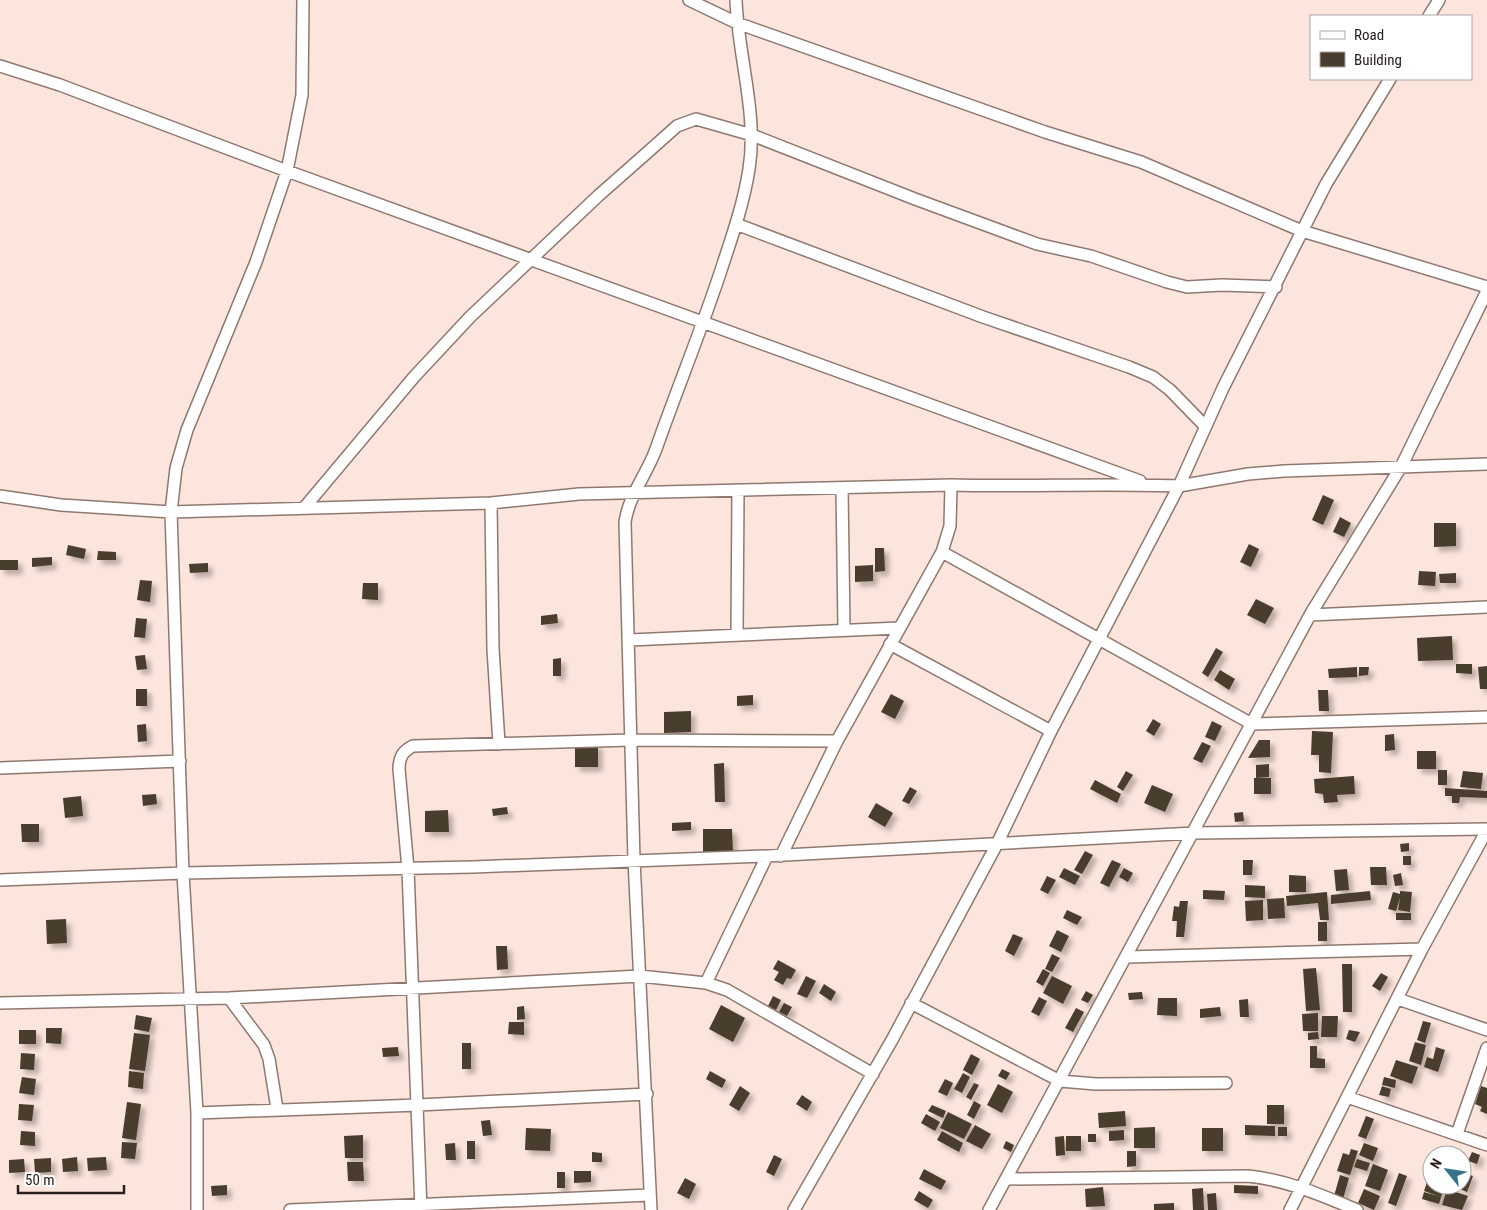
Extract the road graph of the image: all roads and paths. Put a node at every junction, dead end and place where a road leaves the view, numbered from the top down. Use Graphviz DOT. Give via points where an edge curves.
graph roads {
  1 [pos="303,0"];
  2 [pos="689,0"];
  3 [pos="736,0"];
  4 [pos="1439,0"];
  5 [pos="1430,15"];
  6 [pos="737,23"];
  7 [pos="0,66"];
  8 [pos="1389,80"];
  9 [pos="752,135"];
  10 [pos="287,171"];
  11 [pos="736,224"];
  12 [pos="1302,231"];
  13 [pos="530,260"];
  14 [pos="1276,287"];
  15 [pos="1487,287"];
  16 [pos="1487,291"];
  17 [pos="704,322"];
  18 [pos="1205,426"];
  19 [pos="1487,464"];
  20 [pos="1402,466"];
  21 [pos="951,485"];
  22 [pos="1152,485"];
  23 [pos="1179,486"];
  24 [pos="842,488"];
  25 [pos="738,490"];
  26 [pos="635,492"];
  27 [pos="0,496"];
  28 [pos="491,503"];
  29 [pos="304,508"];
  30 [pos="171,512"];
  31 [pos="942,552"];
  32 [pos="1487,607"];
  33 [pos="1310,615"];
  34 [pos="899,628"];
  35 [pos="844,629"];
  36 [pos="737,634"];
  37 [pos="630,640"];
  38 [pos="1100,641"];
  39 [pos="890,644"];
  40 [pos="1487,717"];
  41 [pos="1252,724"];
  42 [pos="1051,731"];
  43 [pos="631,740"];
  44 [pos="837,741"];
  45 [pos="499,744"];
  46 [pos="180,761"];
  47 [pos="0,768"];
  48 [pos="1487,830"];
  49 [pos="1194,833"];
  50 [pos="997,844"];
  51 [pos="767,856"];
  52 [pos="781,856"];
  53 [pos="634,860"];
  54 [pos="408,869"];
  55 [pos="182,873"];
  56 [pos="0,880"];
  57 [pos="1422,949"];
  58 [pos="1127,957"];
  59 [pos="640,976"];
  60 [pos="706,984"];
  61 [pos="413,988"];
  62 [pos="189,998"];
  63 [pos="229,998"];
  64 [pos="1398,999"];
  65 [pos="0,1003"];
  66 [pos="911,1003"];
  67 [pos="1487,1030"];
  68 [pos="1487,1048"];
  69 [pos="872,1074"];
  70 [pos="1060,1081"];
  71 [pos="1226,1083"];
  72 [pos="647,1094"];
  73 [pos="1347,1097"];
  74 [pos="418,1105"];
  75 [pos="277,1109"];
  76 [pos="197,1113"];
  77 [pos="1457,1134"];
  78 [pos="1487,1145"];
  79 [pos="1006,1179"];
  80 [pos="1301,1187"];
  81 [pos="650,1195"];
  82 [pos="421,1208"];
  83 [pos="197,1210"];
  84 [pos="290,1210"];
  85 [pos="651,1210"];
  86 [pos="794,1210"];
  87 [pos="990,1210"];
  88 [pos="1290,1210"];
  89 [pos="1357,1210"];
  1 -- 10 [label="street" via="302,94"];
  2 -- 6 [label="street"];
  3 -- 6 [label="street"];
  4 -- 5 [label="street"];
  6 -- 9 [label="street"];
  6 -- 12 [label="street" via="1045,132 1141,162"];
  7 -- 10 [label="street" via="166,123"];
  8 -- 12 [label="street" via="1326,184"];
  9 -- 11 [label="street" via="750,168"];
  9 -- 13 [label="street" via="696,119 677,126"];
  9 -- 14 [label="street" via="985,226 1167,282 1188,287"];
  10 -- 13 [label="street"];
  10 -- 30 [label="street" via="256,262 187,430 176,468"];
  11 -- 17 [label="street"];
  11 -- 18 [label="street" via="983,317 1129,367 1152,377 1170,390"];
  12 -- 14 [label="street"];
  12 -- 15 [label="street"];
  13 -- 17 [label="street"];
  13 -- 29 [label="street" via="414,377"];
  14 -- 18 [label="street"];
  16 -- 20 [label="street"];
  17 -- 22 [label="street"];
  17 -- 26 [label="street" via="654,452"];
  18 -- 23 [label="street"];
  19 -- 20 [label="street"];
  20 -- 23 [label="street" via="1257,473"];
  20 -- 33 [label="street"];
  21 -- 22 [label="street"];
  21 -- 24 [label="street"];
  21 -- 31 [label="street" via="950,526"];
  22 -- 23 [label="street"];
  23 -- 38 [label="street"];
  24 -- 25 [label="street"];
  24 -- 35 [label="street"];
  25 -- 26 [label="street"];
  25 -- 36 [label="street"];
  26 -- 28 [label="street"];
  26 -- 37 [label="street" via="625,522"];
  27 -- 30 [label="street" via="61,505"];
  28 -- 29 [label="street"];
  28 -- 45 [label="street" via="493,648"];
  29 -- 30 [label="street"];
  30 -- 46 [label="street"];
  31 -- 34 [label="street"];
  31 -- 38 [label="street"];
  32 -- 33 [label="street"];
  33 -- 41 [label="street"];
  34 -- 35 [label="street"];
  34 -- 39 [label="street"];
  35 -- 36 [label="street"];
  36 -- 37 [label="street"];
  37 -- 43 [label="street"];
  38 -- 41 [label="street"];
  38 -- 42 [label="street"];
  39 -- 42 [label="street"];
  39 -- 44 [label="street"];
  40 -- 41 [label="street"];
  41 -- 49 [label="street"];
  42 -- 50 [label="street"];
  43 -- 44 [label="street"];
  43 -- 45 [label="street"];
  43 -- 53 [label="street"];
  44 -- 52 [label="street"];
  45 -- 54 [label="street" via="412,746 402,754 399,769"];
  46 -- 47 [label="street"];
  46 -- 55 [label="street"];
  48 -- 49 [label="street"];
  48 -- 57 [label="street"];
  49 -- 50 [label="street"];
  49 -- 58 [label="street"];
  50 -- 52 [label="street"];
  50 -- 66 [label="street"];
  51 -- 52 [label="street"];
  51 -- 53 [label="street"];
  51 -- 60 [label="street"];
  53 -- 54 [label="street"];
  53 -- 59 [label="street"];
  54 -- 55 [label="street"];
  54 -- 61 [label="street"];
  55 -- 56 [label="street"];
  55 -- 62 [label="street"];
  57 -- 58 [label="street"];
  57 -- 64 [label="street"];
  58 -- 70 [label="street"];
  59 -- 60 [label="street"];
  59 -- 61 [label="street"];
  59 -- 72 [label="street"];
  60 -- 69 [label="street" via="742,998"];
  61 -- 63 [label="street"];
  61 -- 74 [label="street"];
  62 -- 63 [label="street"];
  62 -- 65 [label="street"];
  62 -- 76 [label="street"];
  63 -- 75 [label="street" via="264,1045"];
  64 -- 67 [label="street"];
  64 -- 73 [label="street"];
  66 -- 69 [label="street"];
  66 -- 70 [label="street"];
  68 -- 77 [label="street"];
  69 -- 86 [label="street"];
  70 -- 71 [label="street" via="1096,1084"];
  70 -- 79 [label="street"];
  72 -- 74 [label="street"];
  72 -- 81 [label="street"];
  73 -- 77 [label="street"];
  73 -- 80 [label="street"];
  74 -- 75 [label="street"];
  74 -- 82 [label="street"];
  75 -- 76 [label="street"];
  76 -- 83 [label="street"];
  77 -- 78 [label="street"];
  79 -- 80 [label="street" via="1248,1176"];
  79 -- 87 [label="street"];
  80 -- 88 [label="street"];
  80 -- 89 [label="street"];
  81 -- 82 [label="street"];
  81 -- 85 [label="street"];
  82 -- 84 [label="street"];
}
